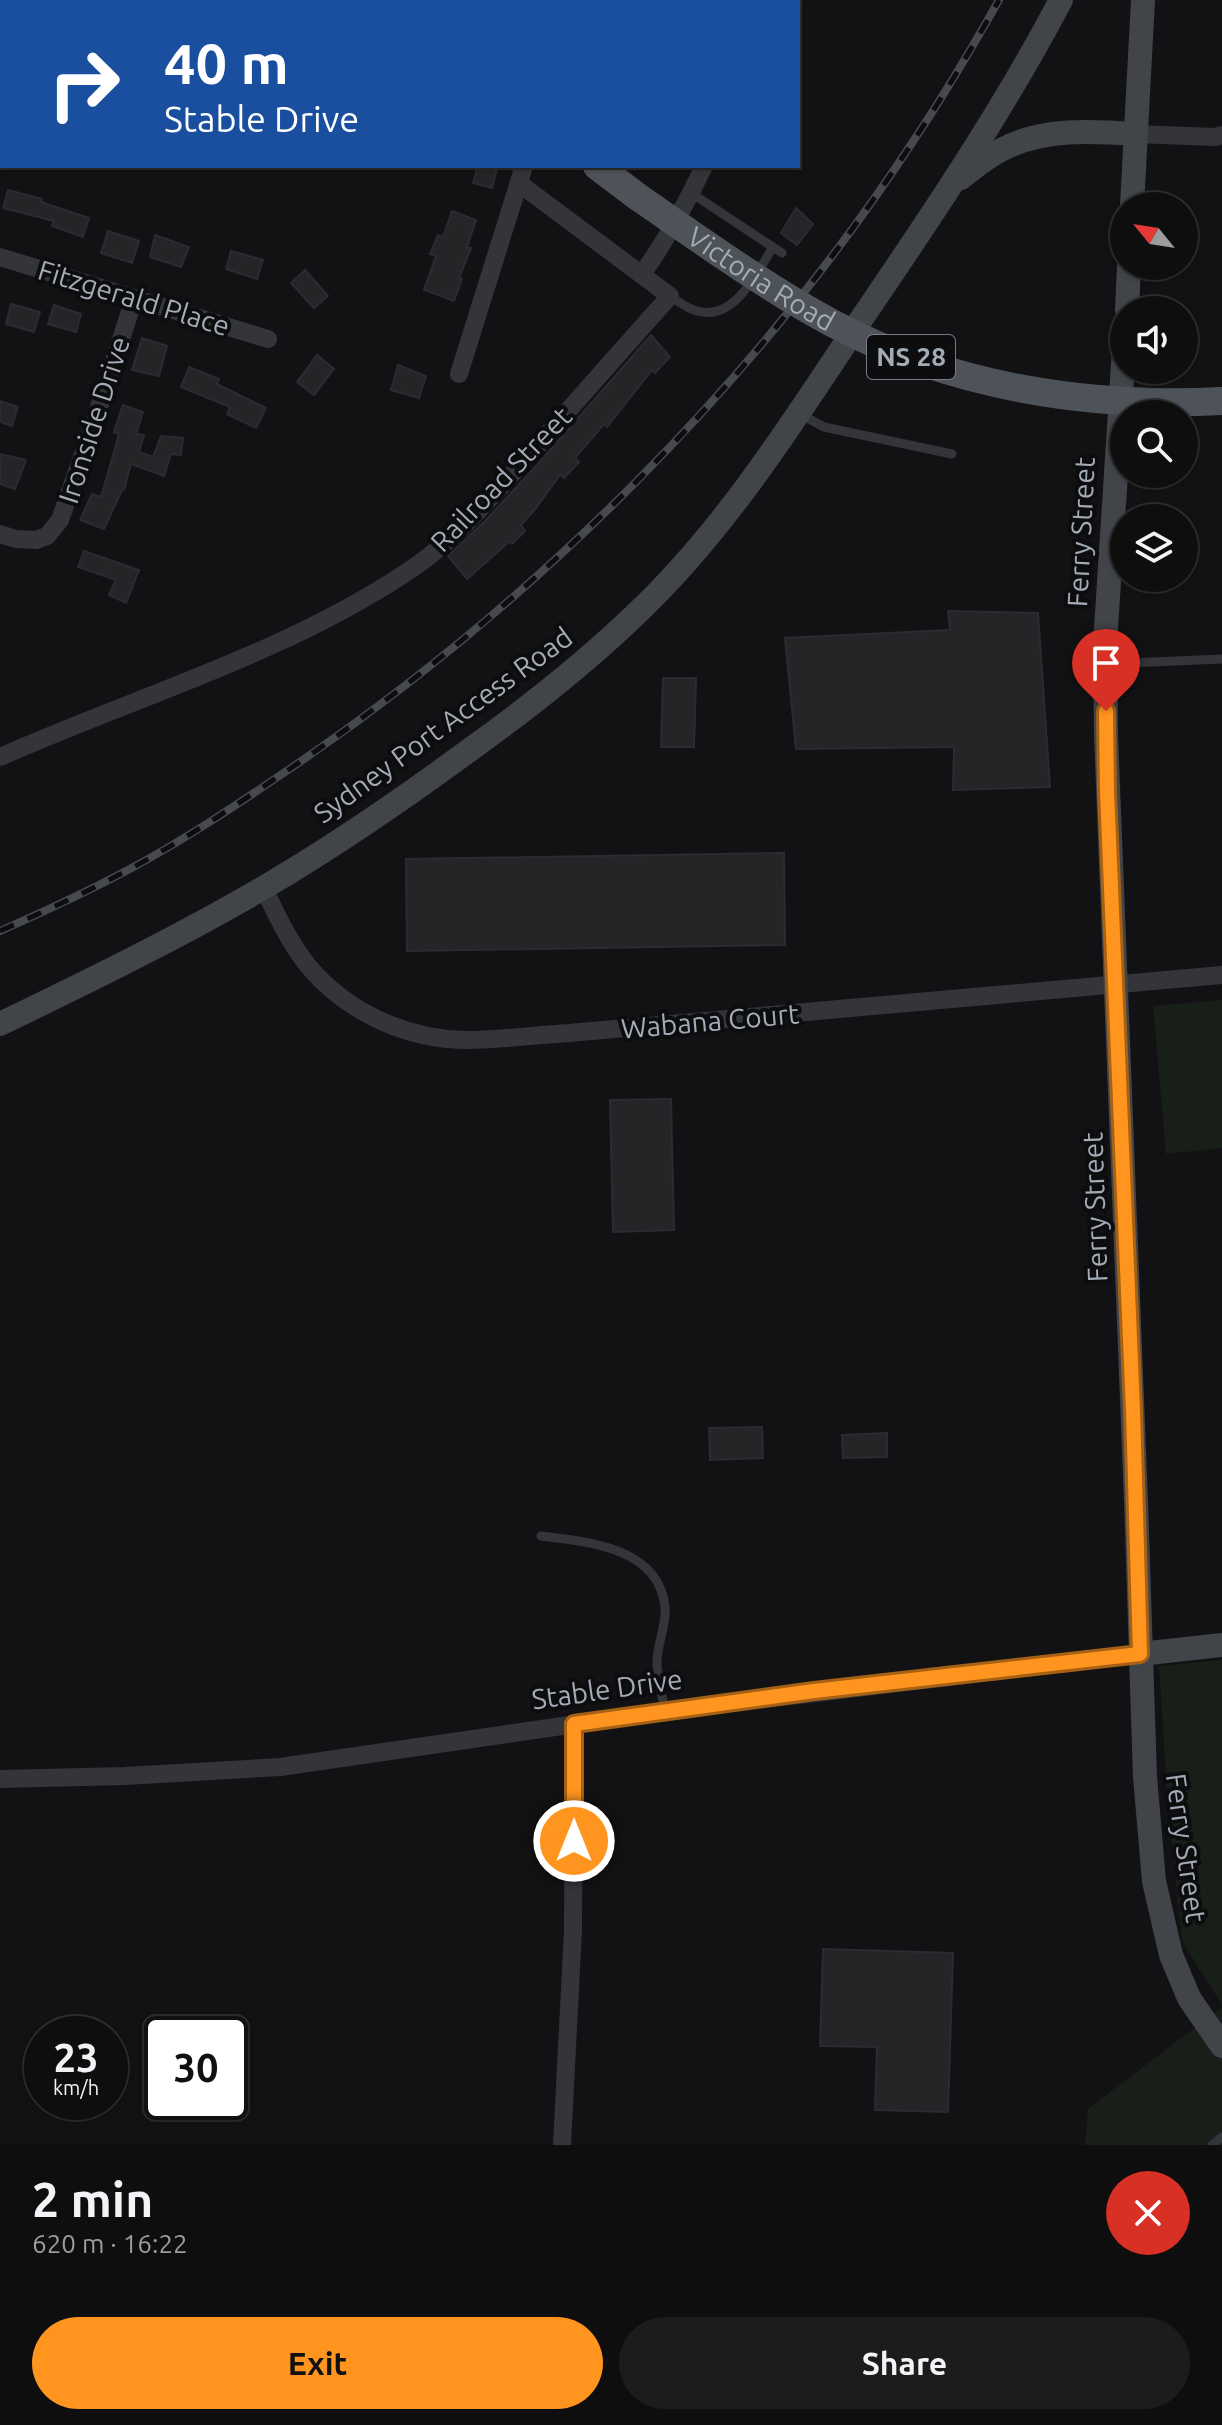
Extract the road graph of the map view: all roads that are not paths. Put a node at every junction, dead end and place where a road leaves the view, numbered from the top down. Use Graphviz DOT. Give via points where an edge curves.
graph roads {
  1 [pos="1061,0"];
  2 [pos="1143,0"];
  3 [pos="1135,134"];
  4 [pos="1222,135"];
  5 [pos="600,168"];
  6 [pos="703,168"];
  7 [pos="522,175"];
  8 [pos="953,183"];
  9 [pos="1133,192"];
  10 [pos="691,193"];
  11 [pos="0,257"];
  12 [pos="642,274"];
  13 [pos="670,296"];
  14 [pos="134,299"];
  15 [pos="268,339"];
  16 [pos="459,374"];
  17 [pos="1121,384"];
  18 [pos="1222,401"];
  19 [pos="799,413"];
  20 [pos="952,454"];
  21 [pos="0,534"];
  22 [pos="1222,659"];
  23 [pos="1105,664"];
  24 [pos="0,757"];
  25 [pos="264,888"];
  26 [pos="1222,975"];
  27 [pos="1116,984"];
  28 [pos="0,1024"];
  29 [pos="541,1536"];
  30 [pos="1222,1645"];
  31 [pos="1140,1654"];
  32 [pos="665,1711"];
  33 [pos="574,1724"];
  34 [pos="0,1779"];
  35 [pos="1222,2046"];
  36 [pos="1222,2137"];
  37 [pos="562,2145"];
  38 [pos="1212,2145"];
  1 -- 8 [label="main road, Sydney Port Access Road"];
  2 -- 3 [label="main road"];
  3 -- 4 [label="street"];
  3 -- 8 [label="main road" via="1088,131 1025,141 1003,148"];
  3 -- 9 [label="main road"];
  5 -- 18 [label="main road, Victoria Road / NS 28, bridge" via="747,272 834,324 935,366 1095,400"];
  6 -- 10 [label="street"];
  7 -- 12 [label="street"];
  7 -- 16 [label="street"];
  8 -- 19 [label="main road, Sydney Port Access Road"];
  10 -- 12 [label="street"];
  10 -- 13 [label="lane" via="778,250 741,297 721,310 699,312"];
  11 -- 14 [label="street, Fitzgerald Place"];
  12 -- 13 [label="street"];
  13 -- 24 [label="street, Railroad Street" via="497,491 409,571 246,656"];
  14 -- 15 [label="street, Fitzgerald Place"];
  14 -- 21 [label="street, Ironside Drive" via="62,516 47,536 26,541"];
  17 -- 23 [label="main road, Ferry Street"];
  19 -- 20 [label="lane" via="824,427"];
  19 -- 25 [label="main road, Sydney Port Access Road" via="686,562 605,642 432,778"];
  22 -- 23 [label="lane"];
  23 -- 27 [label="main road, Ferry Street"];
  25 -- 27 [label="street, Wabana Court" via="310,967 362,1012 420,1035 464,1040"];
  25 -- 28 [label="main road, Sydney Port Access Road"];
  26 -- 27 [label="street, Wabana Court"];
  27 -- 31 [label="main road, Ferry Street"];
  29 -- 32 [label="lane" via="594,1543 632,1556 656,1577 666,1607 657,1661"];
  30 -- 31 [label="main road, Stable Drive"];
  31 -- 32 [label="street, Stable Drive"];
  31 -- 35 [label="main road, Ferry Street" via="1154,1881 1171,1955 1189,1998"];
  32 -- 33 [label="street, Stable Drive"];
  33 -- 34 [label="street, Stable Drive" via="280,1767"];
  33 -- 37 [label="street" via="573,1930"];
  36 -- 38 [label="lane"];
}
